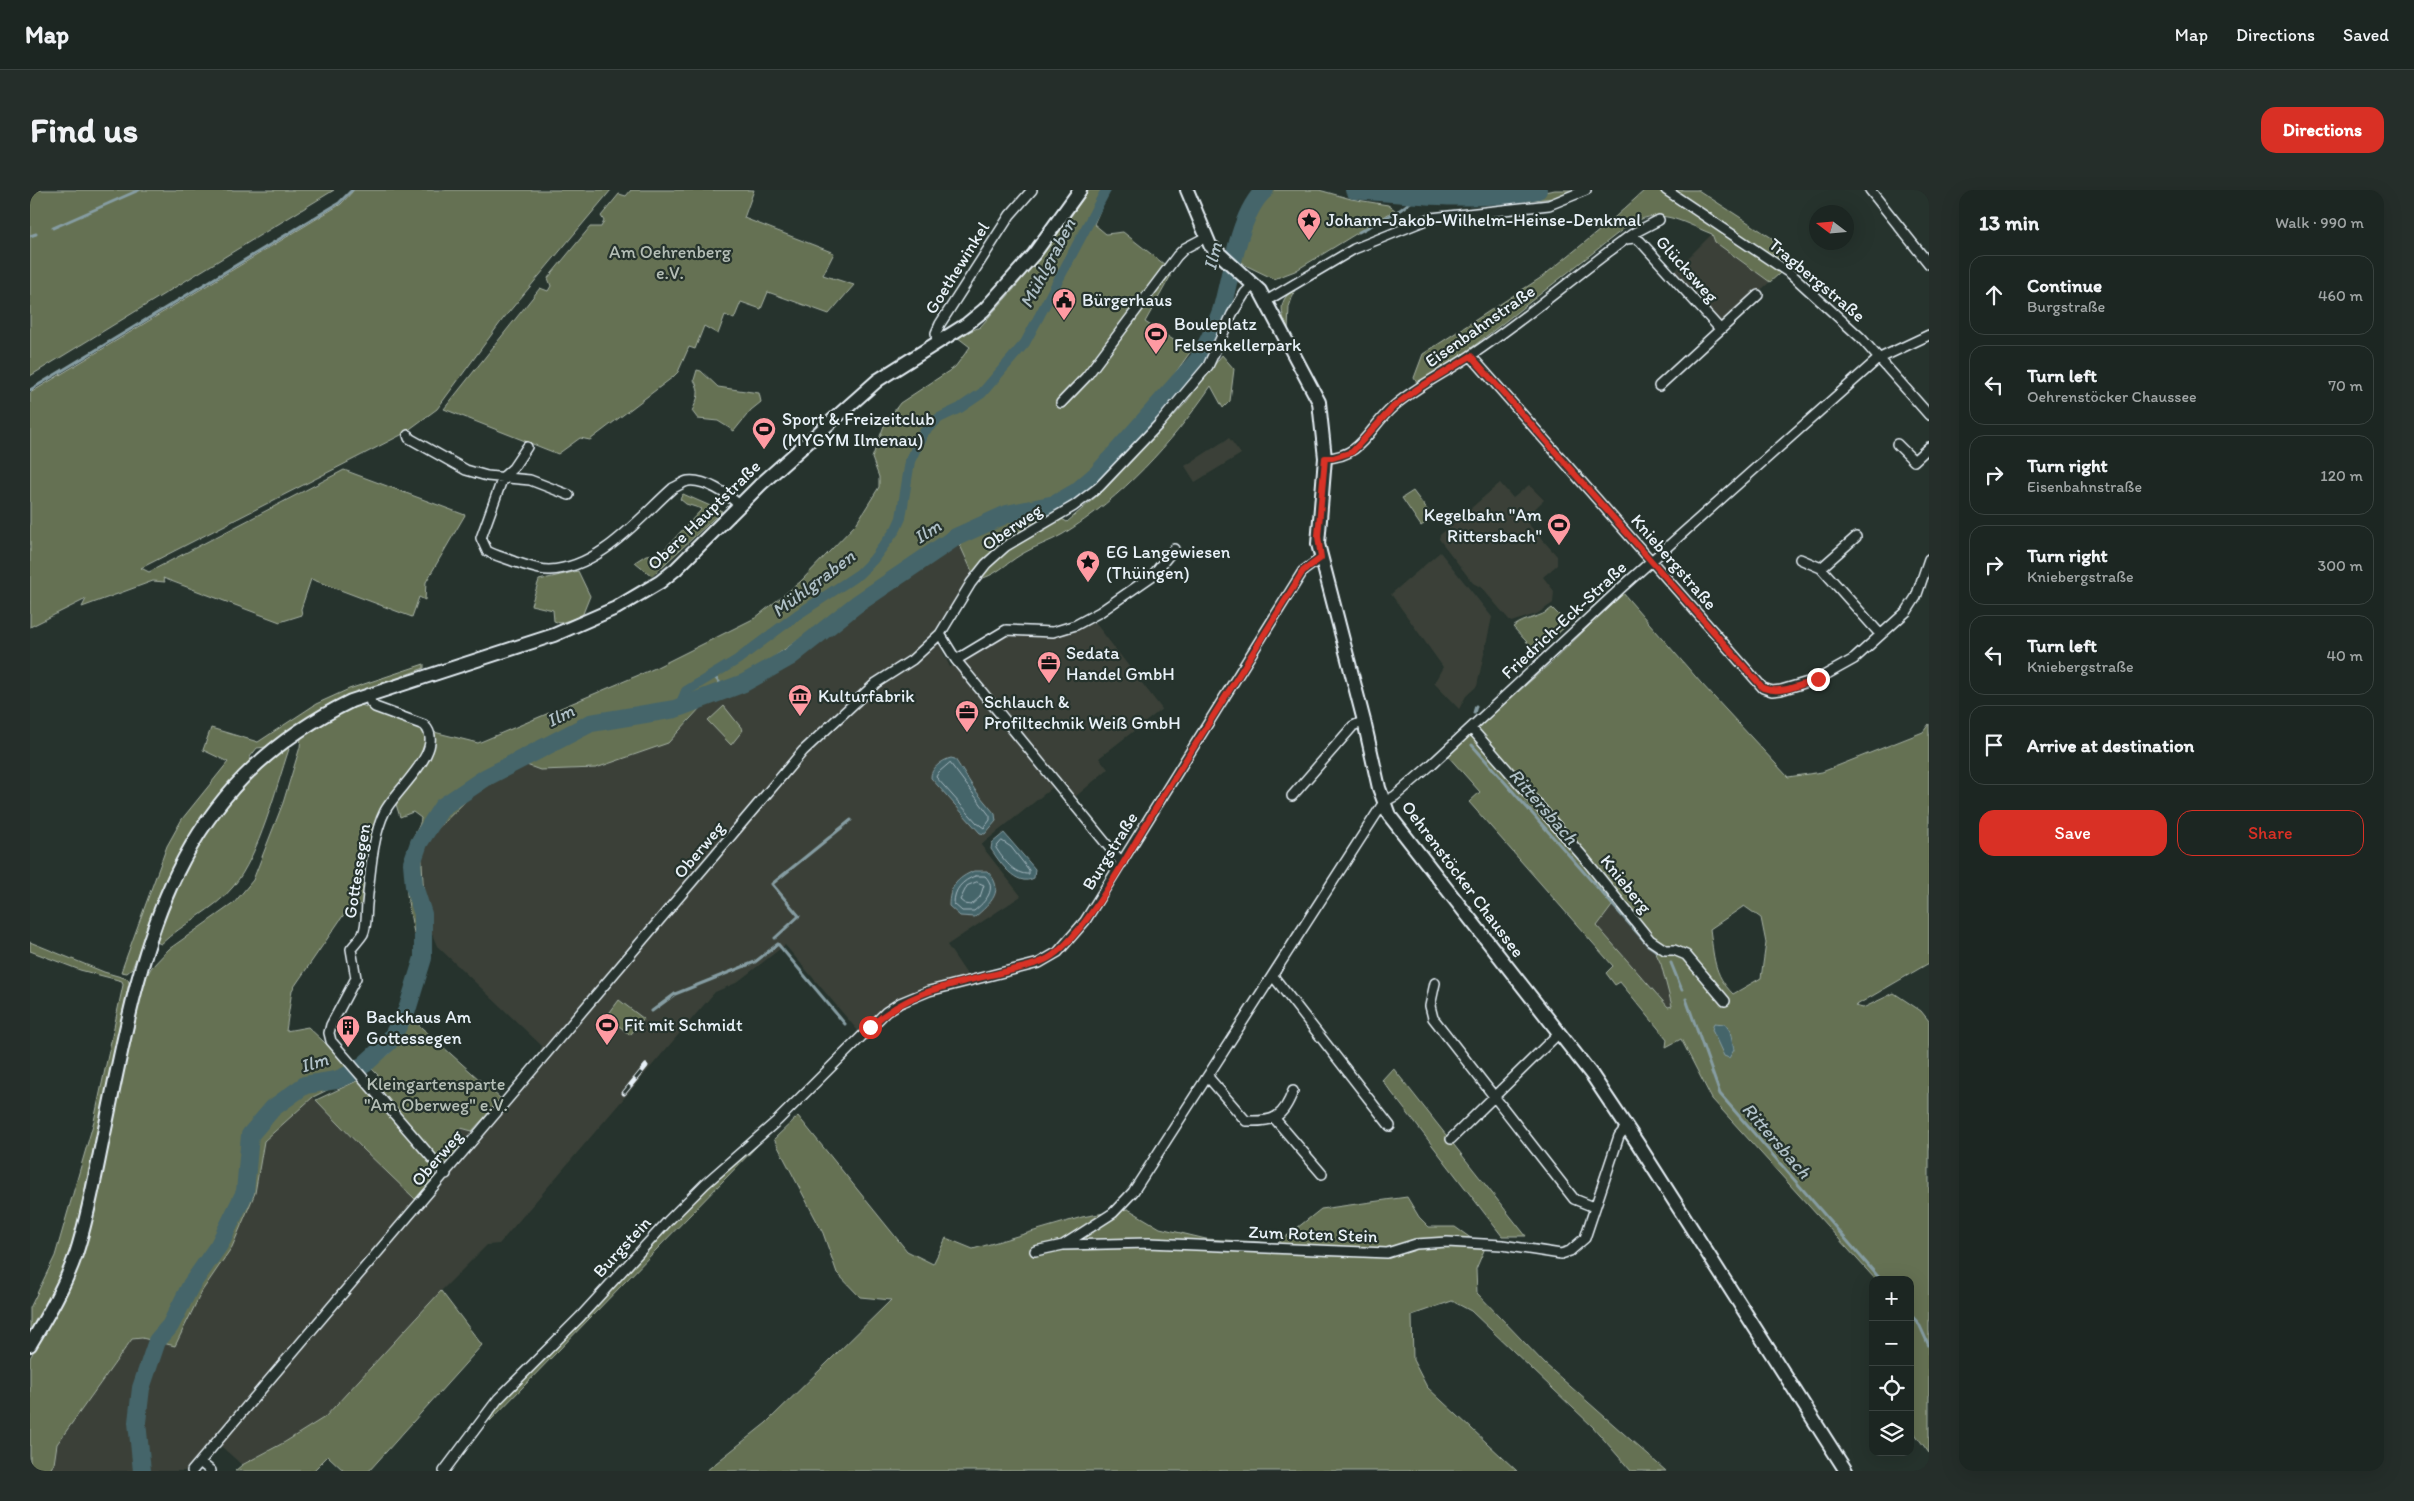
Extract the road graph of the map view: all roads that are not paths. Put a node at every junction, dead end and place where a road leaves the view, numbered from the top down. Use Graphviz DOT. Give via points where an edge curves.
graph roads {
  1 [pos="1032,190"];
  2 [pos="1080,190"];
  3 [pos="1187,190"];
  4 [pos="1586,190"];
  5 [pos="1666,190"];
  6 [pos="1870,190"];
  7 [pos="1659,220"];
  8 [pos="1206,237"];
  9 [pos="1626,239"];
  10 [pos="1929,264"];
  11 [pos="1254,284"];
  12 [pos="1758,295"];
  13 [pos="1266,301"];
  14 [pos="1720,329"];
  15 [pos="1929,335"];
  16 [pos="937,343"];
  17 [pos="1471,356"];
  18 [pos="1878,359"];
  19 [pos="1659,386"];
  20 [pos="1061,403"];
  21 [pos="1929,415"];
  22 [pos="408,435"];
  23 [pos="1897,444"];
  24 [pos="527,446"];
  25 [pos="1929,447"];
  26 [pos="1325,458"];
  27 [pos="503,477"];
  28 [pos="569,495"];
  29 [pos="739,506"];
  30 [pos="1856,537"];
  31 [pos="1174,549"];
  32 [pos="1321,558"];
  33 [pos="1800,559"];
  34 [pos="1929,559"];
  35 [pos="1652,561"];
  36 [pos="1821,568"];
  37 [pos="940,634"];
  38 [pos="1880,634"];
  39 [pos="956,660"];
  40 [pos="368,694"];
  41 [pos="1364,721"];
  42 [pos="1471,728"];
  43 [pos="1292,796"];
  44 [pos="1384,802"];
  45 [pos="1122,863"];
  46 [pos="1273,976"];
  47 [pos="1435,983"];
  48 [pos="1724,1001"];
  49 [pos="1559,1033"];
  50 [pos="838,1058"];
  51 [pos="1208,1077"];
  52 [pos="1293,1091"];
  53 [pos="1494,1095"];
  54 [pos="1276,1119"];
  55 [pos="1390,1126"];
  56 [pos="1627,1126"];
  57 [pos="1451,1139"];
  58 [pos="446,1174"];
  59 [pos="1322,1174"];
  60 [pos="1594,1207"];
  61 [pos="1063,1245"];
  62 [pos="1035,1251"];
  63 [pos="30,1345"];
  64 [pos="200,1462"];
  65 [pos="192,1471"];
  66 [pos="211,1471"];
  67 [pos="444,1471"];
  68 [pos="1846,1471"];
  1 -- 16 [label="street, Goethewinkel" via="1010,215 940,324 936,333"];
  2 -- 16 [label="main road, Obere Hauptstraße" via="1006,287 976,317"];
  3 -- 8 [label="main road, Oehrenstöcker Chaussee"];
  4 -- 13 [label="street" via="1549,205 1431,218 1354,249"];
  5 -- 18 [label="street, Tragbergstraße" via="1791,274 1861,338"];
  6 -- 10 [label="street"];
  7 -- 9 [label="street, Eisenbahnstraße"];
  8 -- 11 [label="main road, Oehrenstöcker Chaussee" via="1219,254"];
  8 -- 20 [label="street" via="1176,256 1091,371"];
  9 -- 14 [label="street, Glücksweg" via="1640,241"];
  9 -- 17 [label="street, Eisenbahnstraße"];
  11 -- 13 [label="main road, Oehrenstöcker Chaussee"];
  11 -- 37 [label="street, Oberweg" via="1245,292 1232,314 1208,366 1166,416 1099,487 1074,506 1006,546 986,564 971,582"];
  12 -- 14 [label="street, Glücksweg"];
  13 -- 26 [label="main road, Oehrenstöcker Chaussee" via="1319,402"];
  14 -- 19 [label="street, Glücksweg"];
  15 -- 18 [label="street, Friedrich-Eck-Straße"];
  16 -- 29 [label="main road, Obere Hauptstraße" via="878,380"];
  17 -- 26 [label="street, Eisenbahnstraße" via="1393,407 1352,452"];
  17 -- 35 [label="street, Kniebergstraße"];
  18 -- 21 [label="street, Tragbergstraße"];
  18 -- 35 [label="street, Friedrich-Eck-Straße"];
  22 -- 27 [label="street" via="454,465 486,476"];
  23 -- 25 [label="street" via="1914,461"];
  24 -- 27 [label="street" via="514,468"];
  26 -- 32 [label="main road, Oehrenstöcker Chaussee" via="1318,536"];
  27 -- 28 [label="street" via="535,481"];
  27 -- 29 [label="street" via="483,530 483,546 492,554 539,569 565,567 599,552 684,482 697,482 717,490"];
  29 -- 40 [label="main road, Obere Hauptstraße" via="676,569 616,608 554,635"];
  30 -- 36 [label="street"];
  31 -- 39 [label="street" via="1152,576 1076,625 1053,632 1006,630"];
  32 -- 41 [label="main road, Oehrenstöcker Chaussee"];
  32 -- 45 [label="street, Burgstraße" via="1303,571"];
  33 -- 36 [label="street"];
  34 -- 38 [label="street, Kniebergstraße" via="1916,597 1907,611"];
  35 -- 38 [label="street, Kniebergstraße" via="1763,688 1772,691 1836,671"];
  35 -- 42 [label="street, Friedrich-Eck-Straße"];
  36 -- 38 [label="street"];
  37 -- 39 [label="street"];
  37 -- 58 [label="street, Oberweg" via="912,660 876,683 803,751"];
  39 -- 45 [label="street"];
  40 -- 58 [label="street, Gottessegen" via="375,707 424,725 430,730 432,740 420,764 391,800 378,828 363,933 351,949 356,978 329,1033 331,1041 347,1061"];
  40 -- 63 [label="main road, Obere Hauptstraße" via="326,714 284,741 244,777 203,826 174,876 137,978 76,1255"];
  41 -- 43 [label="street" via="1353,726"];
  41 -- 44 [label="main road, Oehrenstöcker Chaussee"];
  42 -- 44 [label="street, Friedrich-Eck-Straße" via="1395,796"];
  42 -- 48 [label="street, Knieberg" via="1585,858 1650,940 1665,950 1686,955"];
  44 -- 46 [label="street, Zum Roten Stein"];
  44 -- 49 [label="main road, Oehrenstöcker Chaussee" via="1389,815"];
  45 -- 50 [label="street, Burgstraße" via="1085,921 1050,958 929,990 900,1003 886,1012"];
  46 -- 51 [label="street, Zum Roten Stein"];
  46 -- 55 [label="street"];
  47 -- 53 [label="street" via="1430,1006 1433,1018"];
  49 -- 53 [label="street"];
  49 -- 56 [label="main road, Oehrenstöcker Chaussee"];
  50 -- 67 [label="street, Burgstein" via="778,1120 668,1221 580,1317 498,1399"];
  51 -- 54 [label="street" via="1246,1121"];
  51 -- 61 [label="street, Zum Roten Stein" via="1124,1203"];
  52 -- 54 [label="street" via="1282,1114"];
  53 -- 57 [label="street"];
  53 -- 60 [label="street" via="1574,1199"];
  54 -- 59 [label="street"];
  56 -- 60 [label="street, Zum Roten Stein" via="1619,1136"];
  56 -- 68 [label="main road, Oehrenstöcker Chaussee"];
  58 -- 64 [label="street, Oberweg"];
  60 -- 61 [label="street, Zum Roten Stein" via="1585,1238 1561,1254 1502,1245 1447,1242 1416,1244 1387,1253 1149,1243"];
  61 -- 62 [label="street, Zum Roten Stein"];
  64 -- 65 [label="street, Oberweg"];
  64 -- 66 [label="street"];
}
